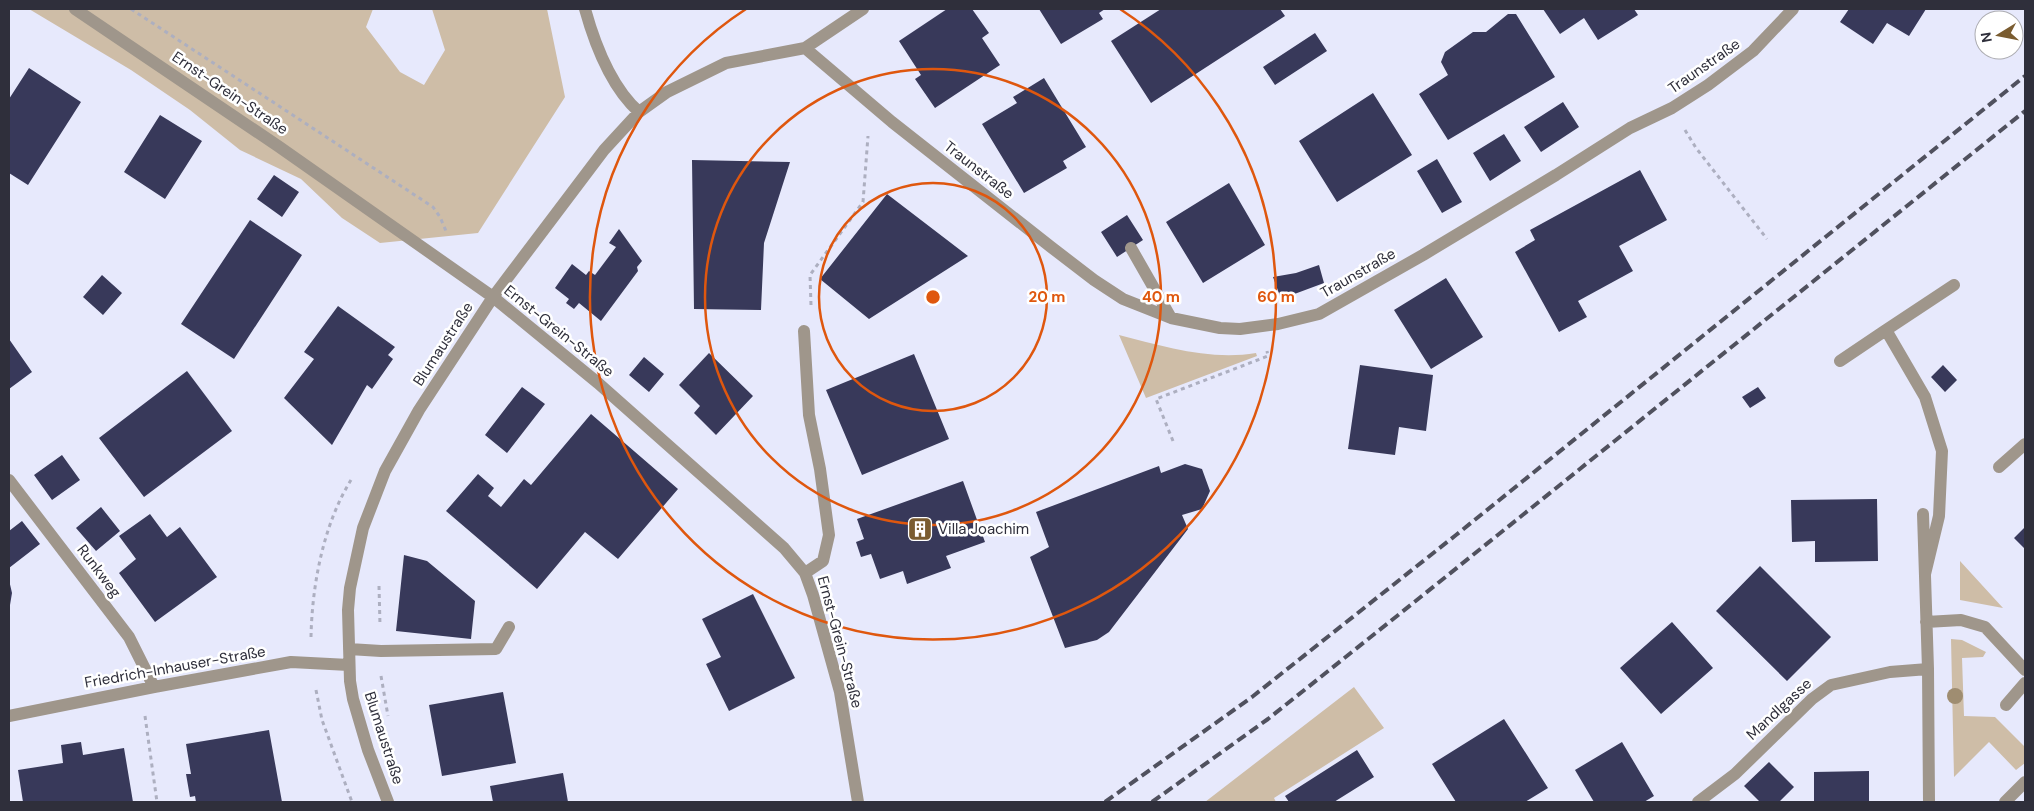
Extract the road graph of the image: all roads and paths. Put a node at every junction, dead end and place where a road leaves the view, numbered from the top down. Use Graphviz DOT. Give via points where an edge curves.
graph roads {
  1 [pos="75,9"];
  2 [pos="131,9"];
  3 [pos="586,9"];
  4 [pos="863,9"];
  5 [pos="1793,9"];
  6 [pos="805,48"];
  7 [pos="870,103"];
  8 [pos="1672,108"];
  9 [pos="640,112"];
  10 [pos="1767,239"];
  11 [pos="1131,248"];
  12 [pos="440,260"];
  13 [pos="1954,285"];
  14 [pos="493,297"];
  15 [pos="1171,318"];
  16 [pos="1258,327"];
  17 [pos="1886,330"];
  18 [pos="804,335"];
  19 [pos="1840,361"];
  20 [pos="1172,441"];
  21 [pos="2025,444"];
  22 [pos="2000,467"];
  23 [pos="9,480"];
  24 [pos="1923,514"];
  25 [pos="805,573"];
  26 [pos="1925,574"];
  27 [pos="1926,622"];
  28 [pos="509,628"];
  29 [pos="349,649"];
  30 [pos="349,665"];
  31 [pos="1928,669"];
  32 [pos="2025,670"];
  33 [pos="2025,683"];
  34 [pos="154,687"];
  35 [pos="2006,705"];
  36 [pos="9,716"];
  37 [pos="322,720"];
  38 [pos="2025,782"];
  39 [pos="157,802"];
  40 [pos="352,802"];
  41 [pos="388,802"];
  42 [pos="858,802"];
  43 [pos="1698,802"];
  44 [pos="1928,802"];
  45 [pos="2005,802"];
  1 -- 12 [label="street, Ernst-Grein-Straße"];
  2 -- 12 [label="path" via="433,207 446,229 447,242"];
  3 -- 9 [label="street" via="611,75 629,103"];
  4 -- 6 [label="street"];
  5 -- 8 [label="street, Traunstraße" via="1753,51"];
  6 -- 7 [label="street, Traunstraße"];
  6 -- 9 [label="street, Blumaustraße" via="726,63 667,92"];
  7 -- 15 [label="street, Traunstraße" via="1094,280 1123,299"];
  7 -- 18 [label="path" via="863,202 810,275 812,338"];
  8 -- 10 [label="path" via="1696,148"];
  8 -- 16 [label="street, Traunstraße" via="1630,128 1509,204 1331,308 1298,320"];
  9 -- 14 [label="street, Blumaustraße" via="604,150"];
  11 -- 15 [label="street"];
  12 -- 14 [label="street, Ernst-Grein-Straße"];
  13 -- 17 [label="street"];
  14 -- 25 [label="street, Ernst-Grein-Straße" via="618,401 784,548"];
  14 -- 29 [label="street, Blumaustraße" via="419,410 385,471 356,555 348,610"];
  15 -- 16 [label="street, Traunstraße" via="1220,328"];
  16 -- 20 [label="path" via="1268,356 1156,399"];
  17 -- 19 [label="street"];
  17 -- 26 [label="street" via="1925,397 1942,451 1939,516"];
  18 -- 25 [label="street" via="809,415 829,535 823,561"];
  21 -- 22 [label="street"];
  23 -- 34 [label="street, Runkweg" via="129,637"];
  24 -- 26 [label="street"];
  25 -- 42 [label="street, Ernst-Grein-Straße" via="840,692"];
  26 -- 27 [label="street"];
  27 -- 31 [label="street"];
  27 -- 32 [label="street" via="1961,620 1985,628"];
  28 -- 29 [label="street" via="496,648"];
  29 -- 30 [label="street, Blumaustraße"];
  30 -- 34 [label="street, Friedrich-Inhauser-Straße" via="291,662"];
  30 -- 41 [label="street, Blumaustraße" via="358,718"];
  31 -- 43 [label="street, Mandlgasse" via="1890,672 1831,684 1735,774"];
  31 -- 44 [label="street"];
  33 -- 35 [label="street"];
  34 -- 36 [label="street, Friedrich-Inhauser-Straße"];
  34 -- 39 [label="path" via="145,716"];
  37 -- 40 [label="path"];
  38 -- 45 [label="street"];
}
